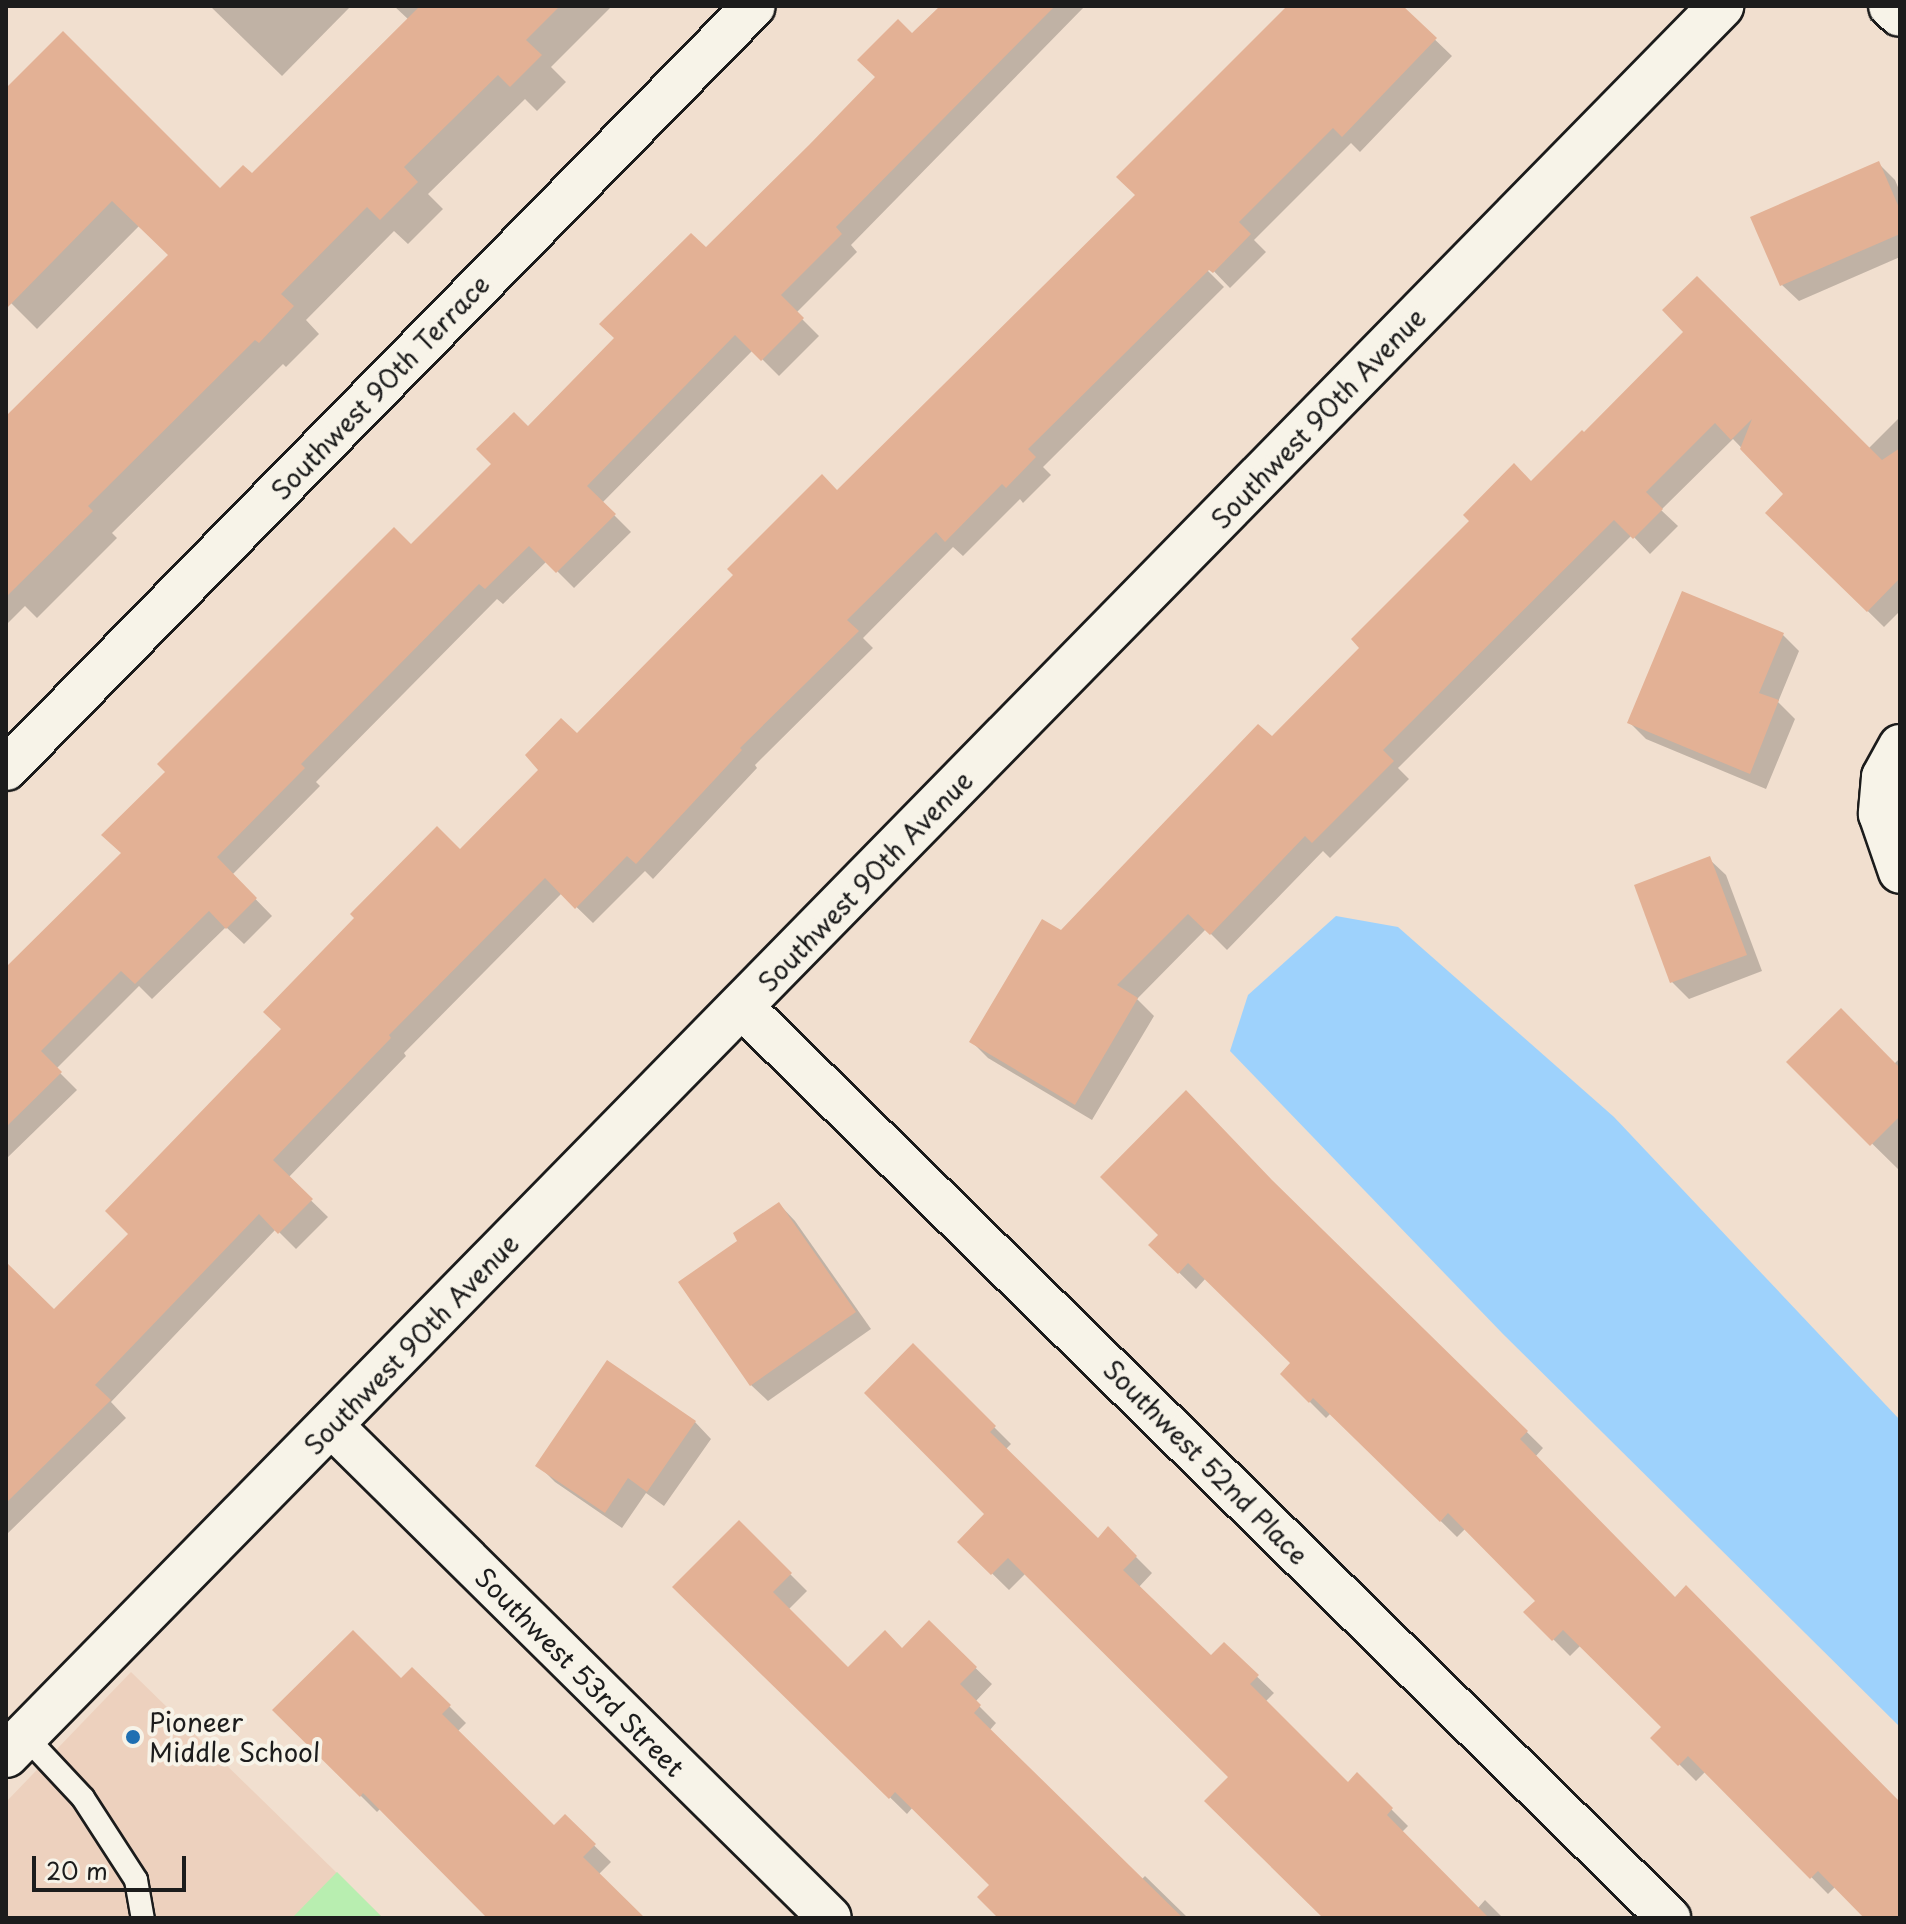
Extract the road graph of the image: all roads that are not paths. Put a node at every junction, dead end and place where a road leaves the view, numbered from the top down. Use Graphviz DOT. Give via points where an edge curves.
graph roads {
  1 [pos="754,6"];
  2 [pos="1721,6"];
  3 [pos="1890,6"];
  4 [pos="1900,15"];
  5 [pos="1900,746"];
  6 [pos="6,769"];
  7 [pos="1900,872"];
  8 [pos="742,1007"];
  9 [pos="331,1425"];
  10 [pos="16,1746"];
  11 [pos="143,1918"];
  12 [pos="830,1918"];
  13 [pos="1669,1918"];
  1 -- 6 [label="street, Southwest 90th Terrace"];
  2 -- 8 [label="street, Southwest 90th Avenue"];
  3 -- 4 [label="street"];
  5 -- 7 [label="street" via="1883,777 1880,814"];
  8 -- 9 [label="street, Southwest 90th Avenue"];
  8 -- 13 [label="street, Southwest 52nd Place"];
  9 -- 10 [label="street, Southwest 90th Avenue"];
  9 -- 12 [label="street, Southwest 53rd Street"];
  10 -- 11 [label="lane" via="83,1798 136,1880"];
}
